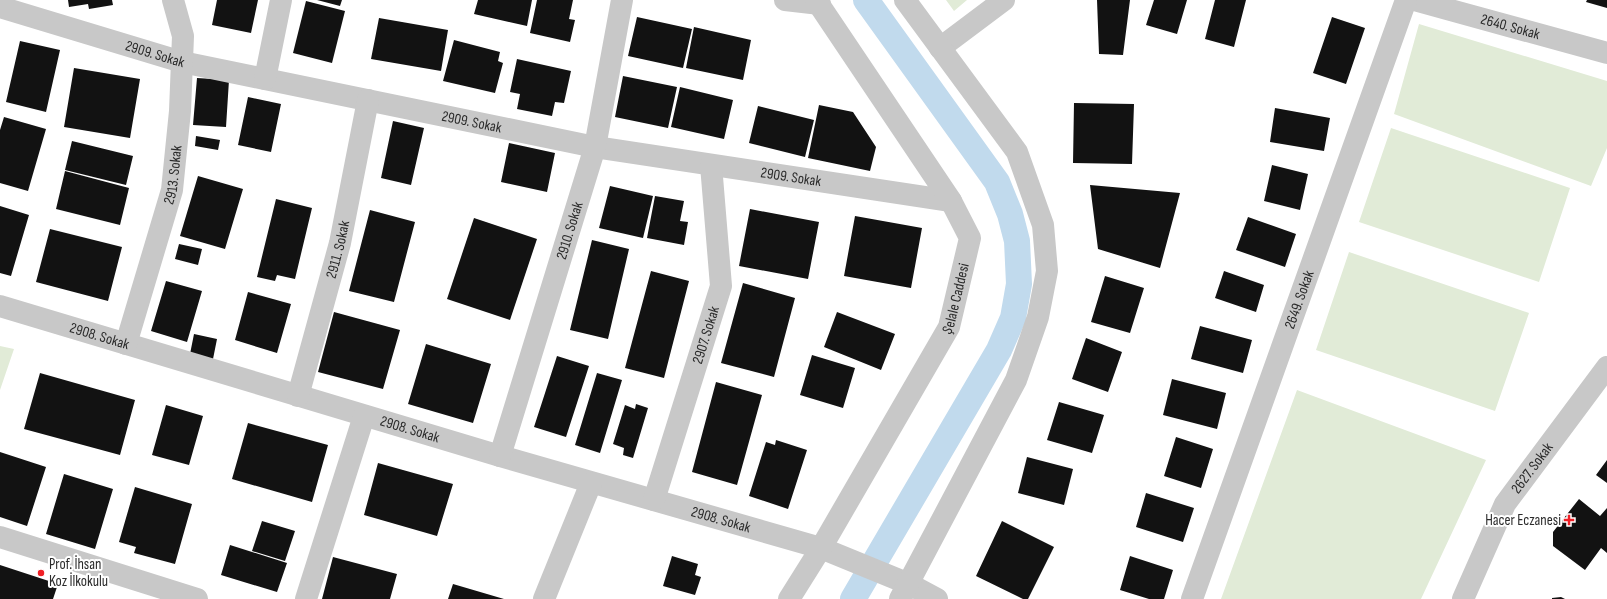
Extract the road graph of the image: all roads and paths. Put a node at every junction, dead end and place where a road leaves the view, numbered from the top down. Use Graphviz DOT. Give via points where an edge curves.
graph roads {
  1 [pos="173,0"];
  2 [pos="281,0"];
  3 [pos="622,0"];
  4 [pos="785,0"];
  5 [pos="906,0"];
  6 [pos="1004,0"];
  7 [pos="1406,0"];
  8 [pos="1414,0"];
  9 [pos="818,2"];
  10 [pos="1465,7"];
  11 [pos="2,14"];
  12 [pos="940,48"];
  13 [pos="1607,53"];
  14 [pos="182,62"];
  15 [pos="265,79"];
  16 [pos="368,100"];
  17 [pos="595,147"];
  18 [pos="711,165"];
  19 [pos="951,201"];
  20 [pos="0,306"];
  21 [pos="126,344"];
  22 [pos="1607,367"];
  23 [pos="298,396"];
  24 [pos="364,416"];
  25 [pos="500,456"];
  26 [pos="591,483"];
  27 [pos="654,500"];
  28 [pos="0,537"];
  29 [pos="821,548"];
  30 [pos="905,592"];
  31 [pos="197,599"];
  32 [pos="306,599"];
  33 [pos="544,599"];
  34 [pos="789,599"];
  35 [pos="937,599"];
  36 [pos="1192,599"];
  37 [pos="1463,599"];
  1 -- 14 [label="street, 2913. Sokak" via="183,36"];
  2 -- 15 [label="street"];
  3 -- 17 [label="street, 2910. Sokak"];
  4 -- 9 [label="street"];
  5 -- 12 [label="street"];
  6 -- 12 [label="street"];
  7 -- 36 [label="street, 2649. Sokak"];
  8 -- 10 [label="street, 2640. Sokak"];
  9 -- 19 [label="street, Şelale Caddesi"];
  10 -- 13 [label="street, 2640. Sokak"];
  11 -- 14 [label="street, 2909. Sokak"];
  12 -- 30 [label="street" via="1017,152 1043,225 1047,271 1038,317 1016,380"];
  14 -- 15 [label="street, 2909. Sokak"];
  14 -- 21 [label="street, 2913. Sokak" via="172,190"];
  15 -- 16 [label="street, 2909. Sokak"];
  16 -- 17 [label="street, 2909. Sokak"];
  16 -- 23 [label="street, 2911. Sokak" via="340,242"];
  17 -- 18 [label="street, 2909. Sokak"];
  17 -- 25 [label="street, 2910. Sokak"];
  18 -- 19 [label="street, 2909. Sokak"];
  18 -- 27 [label="street, 2907. Sokak" via="721,286"];
  19 -- 29 [label="street, Şelale Caddesi" via="970,238 949,327"];
  20 -- 21 [label="street, 2908. Sokak"];
  21 -- 23 [label="street, 2908. Sokak"];
  22 -- 37 [label="street, 2627. Sokak" via="1505,504"];
  23 -- 24 [label="street, 2908. Sokak"];
  24 -- 25 [label="street, 2908. Sokak"];
  24 -- 32 [label="street"];
  25 -- 26 [label="street, 2908. Sokak"];
  26 -- 27 [label="street, 2908. Sokak"];
  26 -- 33 [label="street"];
  27 -- 29 [label="street, 2908. Sokak"];
  28 -- 31 [label="street"];
  29 -- 30 [label="street, 2908. Sokak"];
  29 -- 34 [label="street, Şelale Caddesi"];
  30 -- 35 [label="street, 2908. Sokak"];
}
